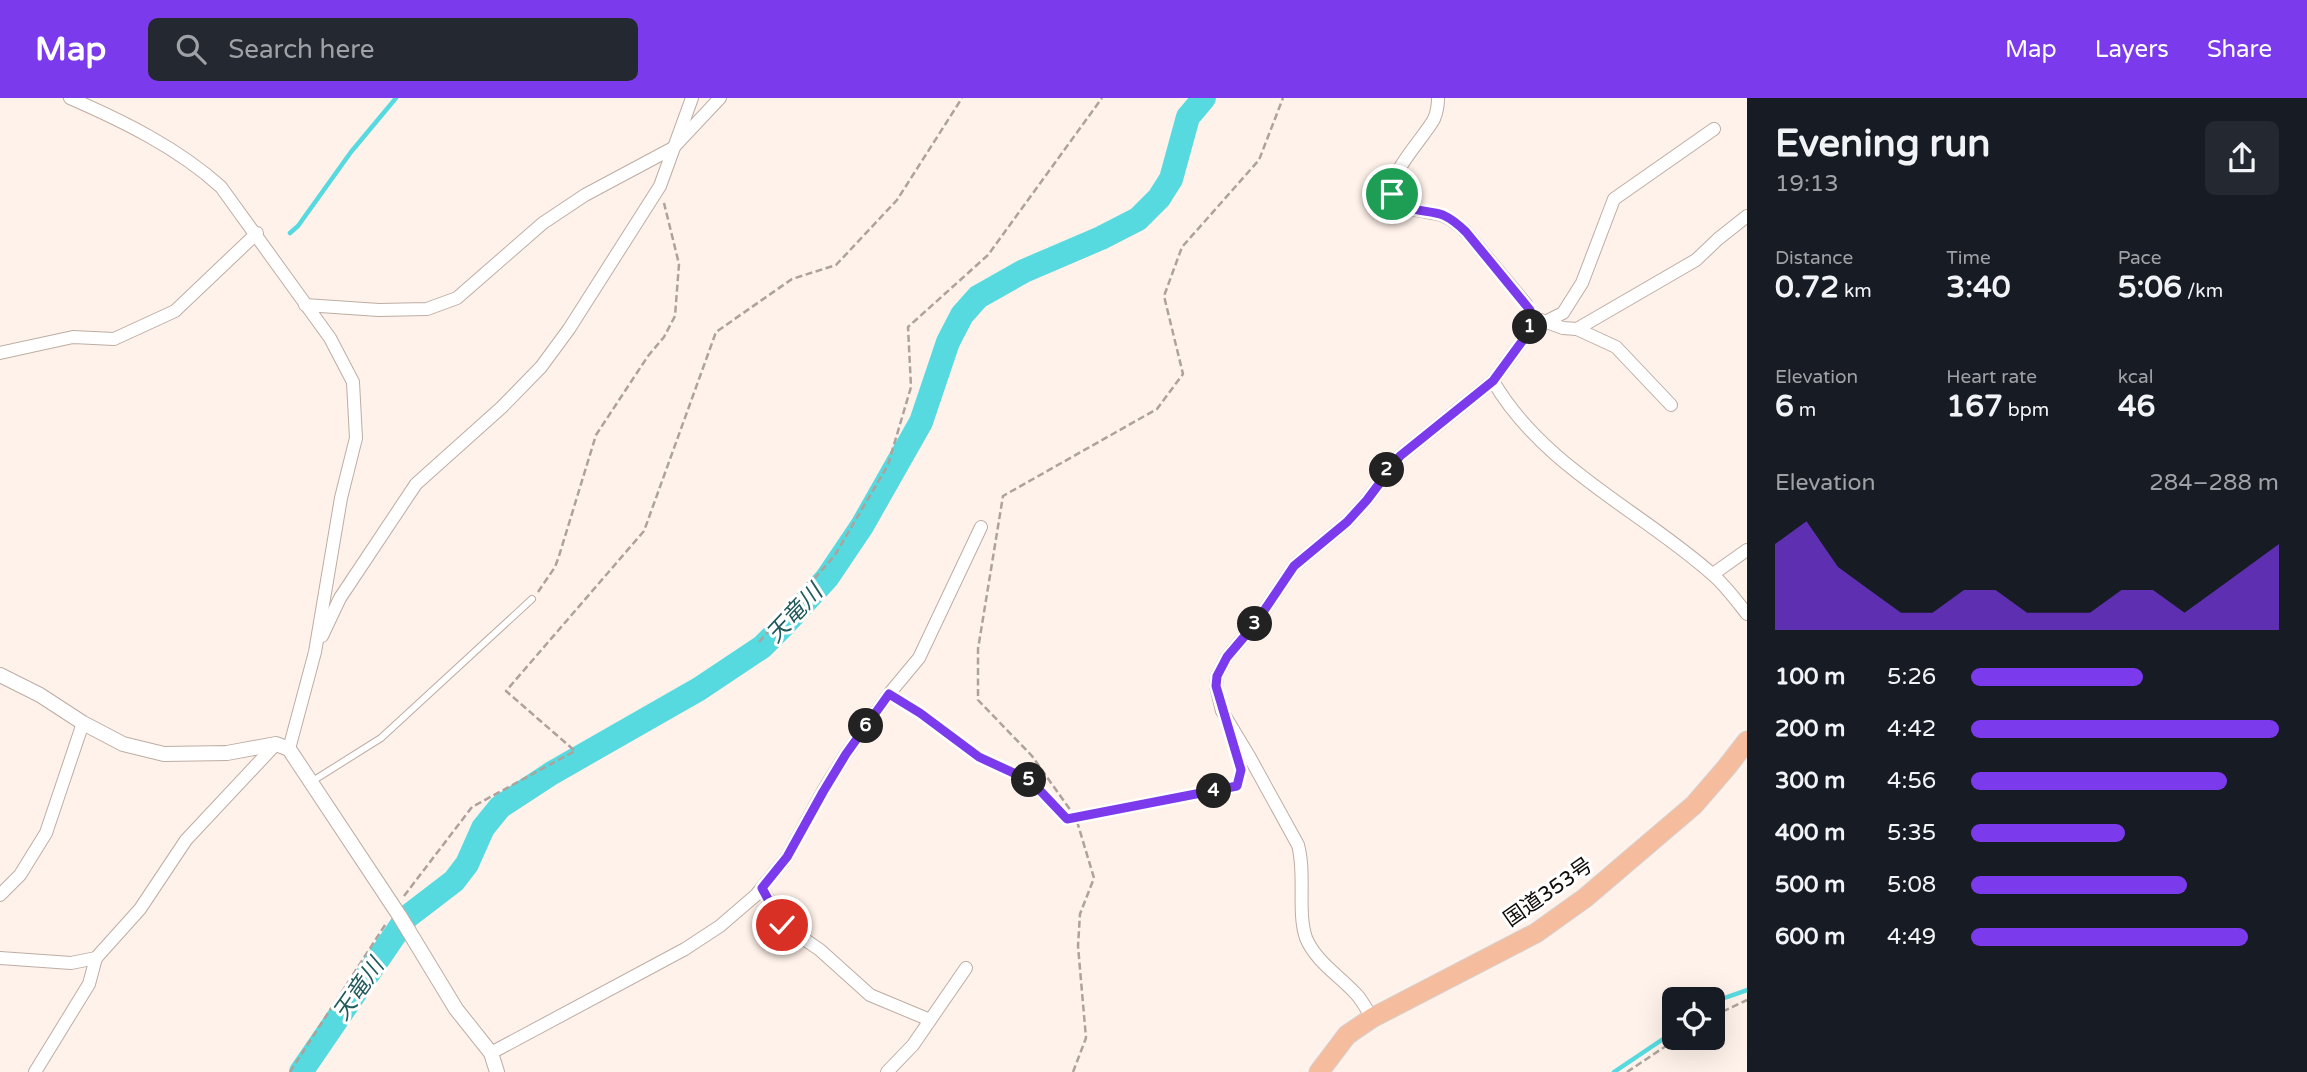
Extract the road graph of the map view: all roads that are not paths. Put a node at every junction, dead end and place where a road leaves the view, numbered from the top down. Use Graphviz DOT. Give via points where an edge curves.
graph roads {
  1 [pos="70,98"];
  2 [pos="692,98"];
  3 [pos="720,98"];
  4 [pos="1438,98"];
  5 [pos="1714,129"];
  6 [pos="673,148"];
  7 [pos="1747,216"];
  8 [pos="257,233"];
  9 [pos="305,305"];
  10 [pos="1531,316"];
  11 [pos="1545,322"];
  12 [pos="1577,329"];
  13 [pos="0,353"];
  14 [pos="1493,381"];
  15 [pos="1671,405"];
  16 [pos="981,527"];
  17 [pos="1747,550"];
  18 [pos="1713,575"];
  19 [pos="532,599"];
  20 [pos="1747,614"];
  21 [pos="315,652"];
  22 [pos="0,675"];
  23 [pos="83,723"];
  24 [pos="1747,741"];
  25 [pos="283,747"];
  26 [pos="311,782"];
  27 [pos="762,888"];
  28 [pos="0,895"];
  29 [pos="0,958"];
  30 [pos="96,958"];
  31 [pos="965,968"];
  32 [pos="1371,1018"];
  33 [pos="930,1020"];
  34 [pos="491,1053"];
  35 [pos="35,1072"];
  36 [pos="497,1072"];
  37 [pos="887,1072"];
  38 [pos="1319,1072"];
  1 -- 8 [label="street" via="114,117 198,166"];
  2 -- 6 [label="street"];
  3 -- 6 [label="street"];
  4 -- 10 [label="street" via="1434,118 1403,162 1392,194 1407,208 1455,221"];
  5 -- 11 [label="street" via="1614,199 1583,283 1563,313"];
  6 -- 9 [label="street" via="543,223 457,298 427,309"];
  6 -- 21 [label="street" via="660,186 569,329 541,367 502,407 416,484 340,598"];
  7 -- 12 [label="street" via="1696,260"];
  8 -- 9 [label="street"];
  8 -- 13 [label="street" via="175,311 114,339 73,337"];
  9 -- 21 [label="street" via="330,338 353,382 356,438"];
  10 -- 11 [label="street"];
  10 -- 14 [label="street" via="1526,336"];
  11 -- 12 [label="street"];
  12 -- 15 [label="street" via="1616,347"];
  14 -- 18 [label="street" via="1527,428"];
  14 -- 32 [label="street" via="1400,456 1347,522 1294,566 1217,676 1222,711 1298,845 1305,935 1318,958 1359,997"];
  16 -- 27 [label="street" via="919,658 840,764 787,857"];
  17 -- 18 [label="street"];
  18 -- 20 [label="street"];
  19 -- 26 [label="lane" via="381,738"];
  21 -- 25 [label="street"];
  22 -- 23 [label="street"];
  23 -- 25 [label="street" via="123,744 164,754"];
  23 -- 28 [label="street" via="46,833 20,875"];
  24 -- 32 [label="highway, 国道353号" via="1694,805 1585,898 1536,933"];
  25 -- 26 [label="street"];
  25 -- 30 [label="street" via="186,841 140,909"];
  26 -- 34 [label="street" via="456,1009"];
  27 -- 33 [label="street" via="782,925 820,950 870,995"];
  27 -- 34 [label="street" via="720,926 685,948"];
  29 -- 30 [label="street" via="71,963"];
  30 -- 35 [label="street" via="89,984"];
  31 -- 33 [label="street"];
  32 -- 38 [label="highway, 国道353号" via="1337,1046"];
  33 -- 37 [label="street"];
  34 -- 36 [label="street"];
}
